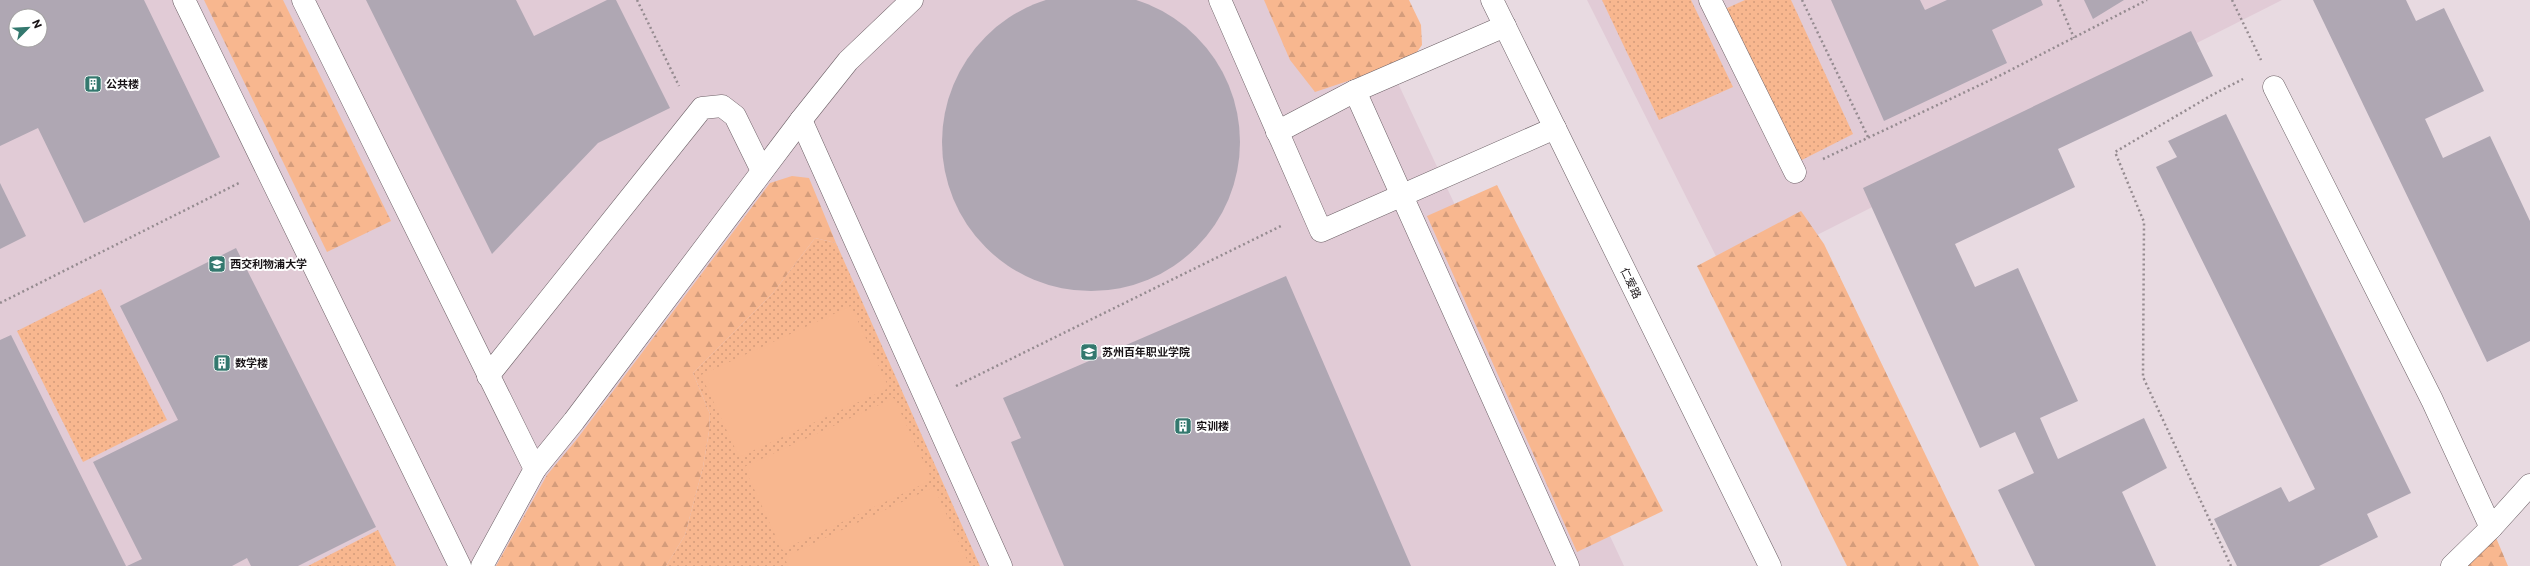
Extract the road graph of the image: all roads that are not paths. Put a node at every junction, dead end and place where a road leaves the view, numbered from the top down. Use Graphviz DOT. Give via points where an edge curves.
graph roads {
  1 [pos="184,0"];
  2 [pos="303,0"];
  3 [pos="912,0"];
  4 [pos="1220,0"];
  5 [pos="1492,0"];
  6 [pos="1710,0"];
  7 [pos="1504,26"];
  8 [pos="2270,78"];
  9 [pos="1355,91"];
  10 [pos="801,120"];
  11 [pos="1555,128"];
  12 [pos="1277,132"];
  13 [pos="762,171"];
  14 [pos="1795,172"];
  15 [pos="1402,196"];
  16 [pos="488,376"];
  17 [pos="535,469"];
  18 [pos="2530,484"];
  19 [pos="2491,528"];
  20 [pos="460,566"];
  21 [pos="482,566"];
  22 [pos="1001,566"];
  23 [pos="1568,566"];
  24 [pos="1770,566"];
  25 [pos="2452,566"];
  1 -- 20 [label="main road"];
  2 -- 16 [label="main road"];
  3 -- 10 [label="main road" via="848,61"];
  4 -- 12 [label="main road"];
  5 -- 7 [label="main road, 仁爱路"];
  6 -- 14 [label="main road"];
  7 -- 9 [label="main road"];
  7 -- 11 [label="main road, 仁爱路"];
  8 -- 19 [label="main road" via="2432,400"];
  9 -- 12 [label="main road"];
  9 -- 15 [label="main road"];
  10 -- 13 [label="main road"];
  10 -- 22 [label="main road"];
  11 -- 15 [label="main road"];
  11 -- 24 [label="main road, 仁爱路"];
  12 -- 15 [label="main road" via="1322,231"];
  13 -- 16 [label="main road" via="735,116 722,106 702,108"];
  13 -- 17 [label="main road"];
  15 -- 23 [label="main road"];
  16 -- 17 [label="main road"];
  17 -- 21 [label="main road"];
  18 -- 19 [label="main road"];
  19 -- 25 [label="main road"];
}
